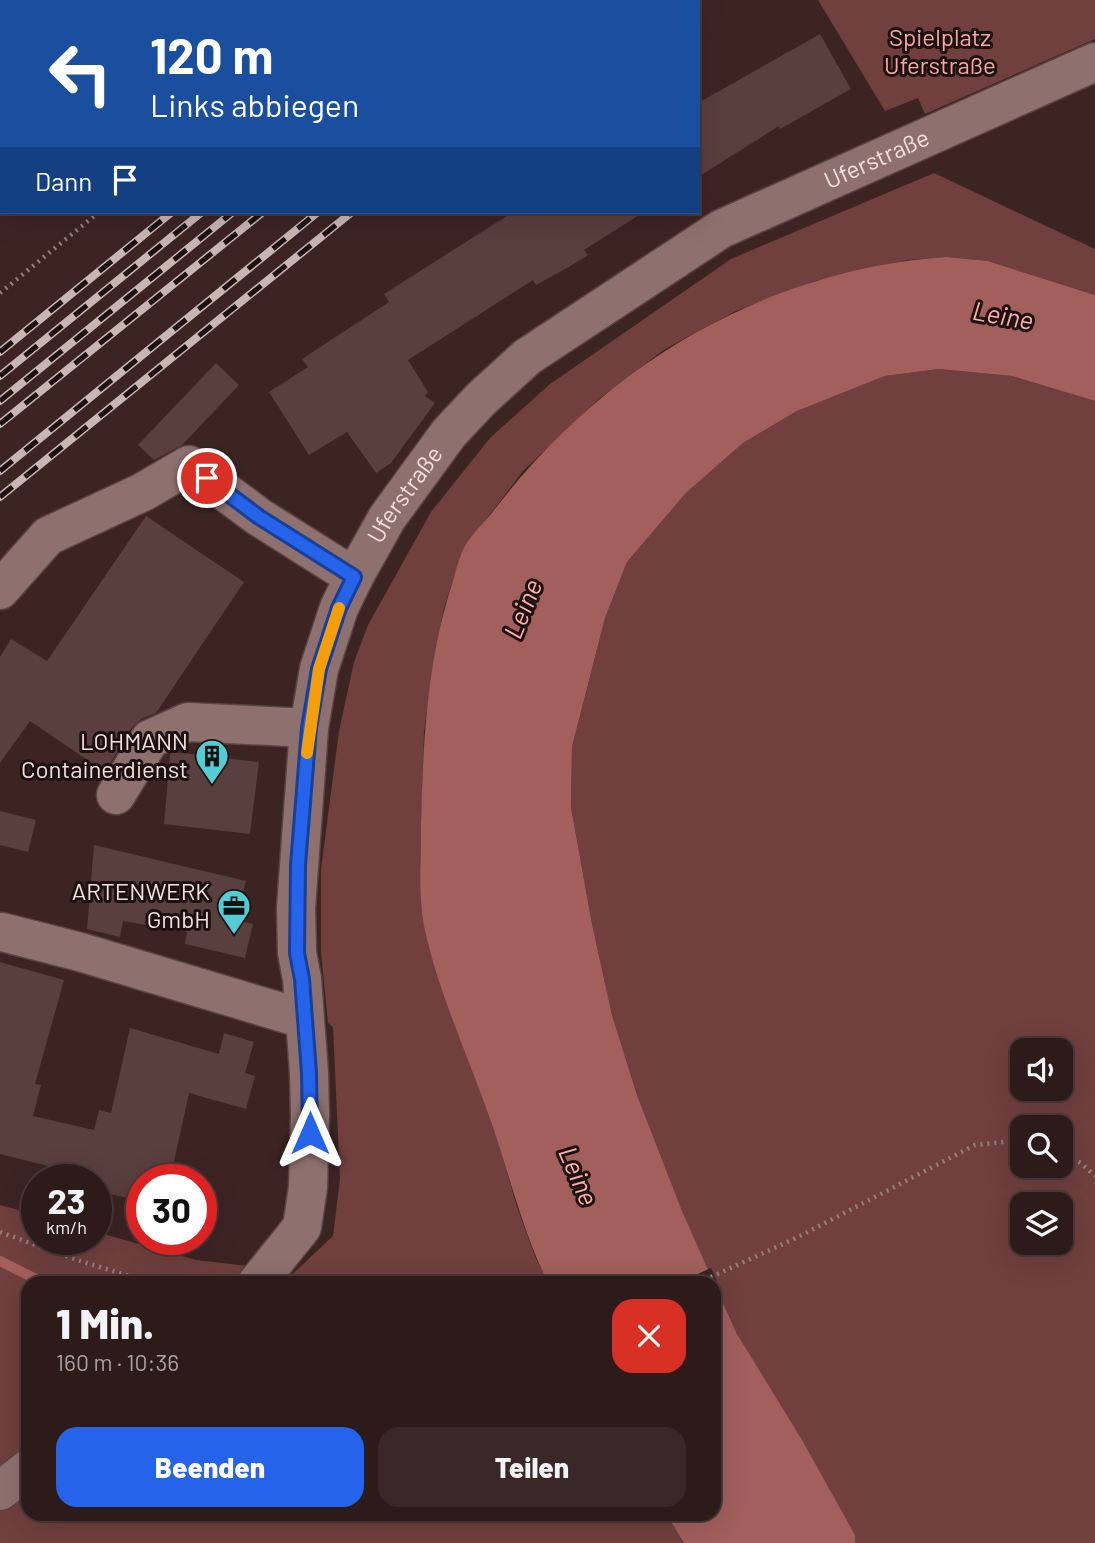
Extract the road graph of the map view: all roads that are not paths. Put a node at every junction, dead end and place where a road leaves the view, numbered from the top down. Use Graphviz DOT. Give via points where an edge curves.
graph roads {
  1 [pos="1095,62"];
  2 [pos="354,577"];
  3 [pos="0,590"];
  4 [pos="309,728"];
  5 [pos="116,795"];
  6 [pos="2,932"];
  7 [pos="304,1019"];
  8 [pos="263,1276"];
  9 [pos="21,1474"];
  10 [pos="0,1491"];
  1 -- 2 [label="street, Uferstraße" via="720,229 527,357 449,433 387,518"];
  2 -- 3 [label="street" via="259,517 189,465 48,536"];
  2 -- 4 [label="street, Uferstraße" via="319,669"];
  4 -- 5 [label="street" via="188,722 150,739"];
  4 -- 7 [label="street, Uferstraße" via="296,908"];
  6 -- 7 [label="street"];
  7 -- 8 [label="street, Uferstraße" via="310,1116 302,1227"];
  9 -- 10 [label="street"];
}
